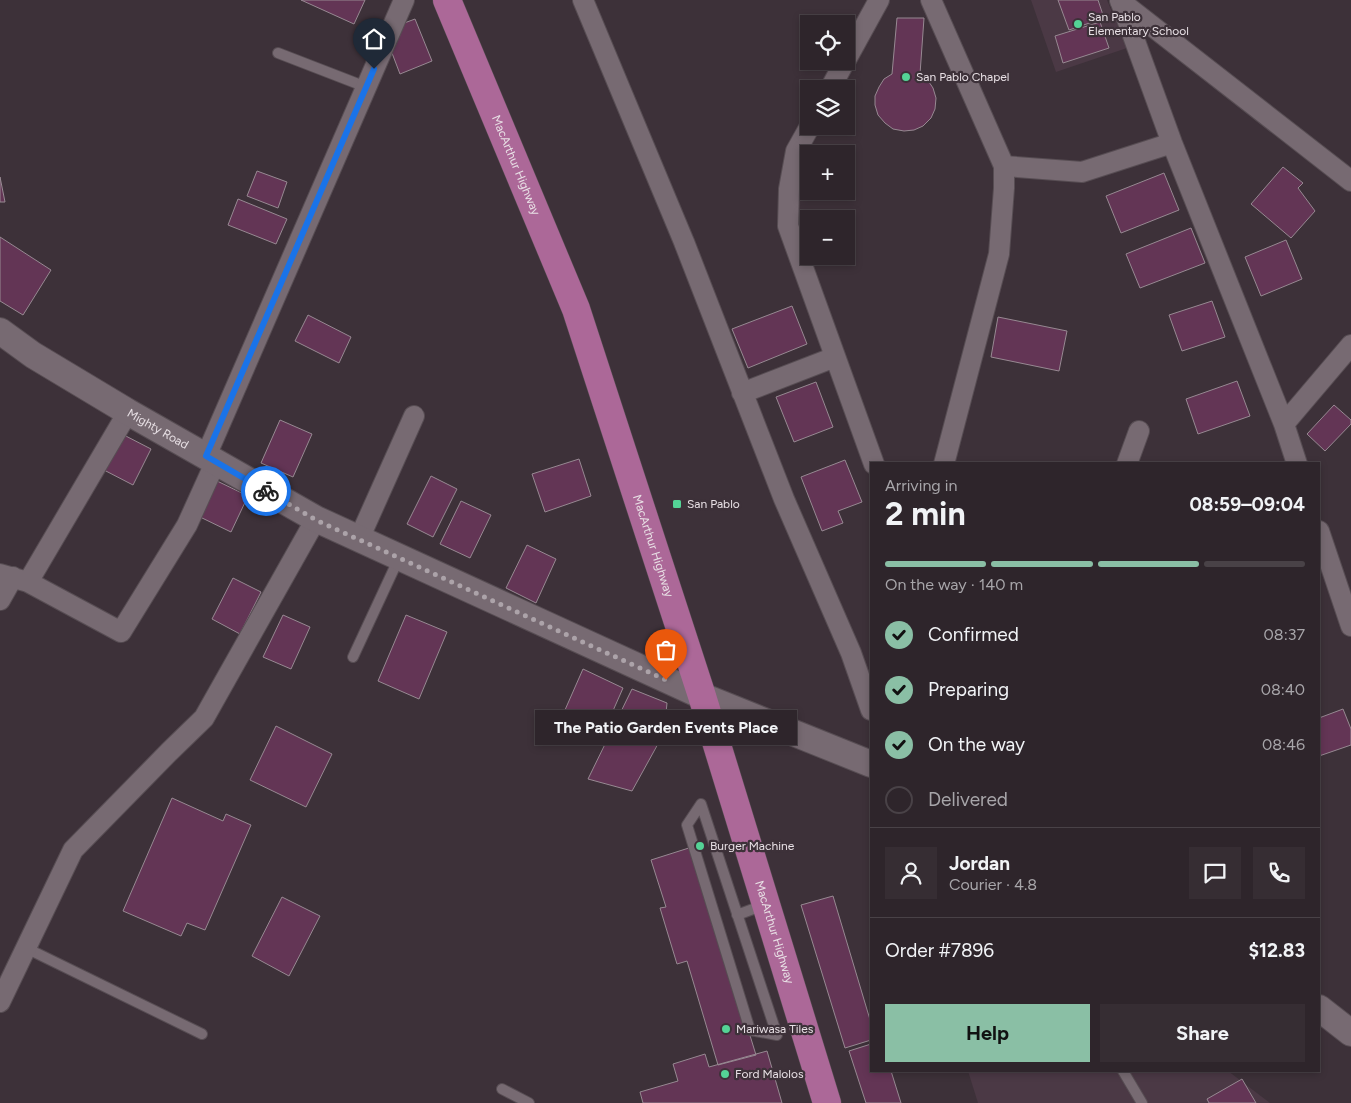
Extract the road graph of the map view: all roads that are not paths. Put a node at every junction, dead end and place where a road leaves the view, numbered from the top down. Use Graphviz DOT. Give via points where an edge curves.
graph roads {
  1 [pos="404,0"];
  2 [pos="447,0"];
  3 [pos="583,0"];
  4 [pos="879,0"];
  5 [pos="931,0"];
  6 [pos="1120,0"];
  7 [pos="855,44"];
  8 [pos="278,53"];
  9 [pos="366,87"];
  10 [pos="805,135"];
  11 [pos="1172,143"];
  12 [pos="1004,166"];
  13 [pos="1351,181"];
  14 [pos="0,331"];
  15 [pos="1351,345"];
  16 [pos="835,357"];
  17 [pos="742,393"];
  18 [pos="128,412"];
  19 [pos="414,416"];
  20 [pos="1284,424"];
  21 [pos="1139,431"];
  22 [pos="211,459"];
  23 [pos="873,462"];
  24 [pos="945,462"];
  25 [pos="1128,462"];
  26 [pos="1296,462"];
  27 [pos="316,520"];
  28 [pos="1320,534"];
  29 [pos="359,539"];
  30 [pos="399,558"];
  31 [pos="14,578"];
  32 [pos="0,600"];
  33 [pos="1349,612"];
  34 [pos="353,657"];
  35 [pos="702,696"];
  36 [pos="870,707"];
  37 [pos="870,764"];
  38 [pos="766,905"];
  39 [pos="737,915"];
  40 [pos="26,948"];
  41 [pos="0,1002"];
  42 [pos="1320,1009"];
  43 [pos="1351,1033"];
  44 [pos="202,1034"];
  45 [pos="1124,1072"];
  46 [pos="502,1089"];
  47 [pos="529,1103"];
  48 [pos="827,1103"];
  49 [pos="1142,1103"];
  1 -- 9 [label="street"];
  2 -- 35 [label="highway, MacArthur Highway" via="576,309"];
  3 -- 17 [label="street" via="684,242"];
  4 -- 7 [label="street"];
  5 -- 12 [label="street"];
  6 -- 11 [label="street"];
  6 -- 13 [label="street"];
  8 -- 9 [label="lane"];
  9 -- 22 [label="street"];
  10 -- 16 [label="street" via="796,151 789,189 788,226"];
  11 -- 12 [label="street" via="1082,172"];
  11 -- 20 [label="street"];
  12 -- 24 [label="street" via="998,254"];
  14 -- 18 [label="street, Mighty Road" via="33,355"];
  15 -- 20 [label="street"];
  16 -- 17 [label="street"];
  16 -- 23 [label="street"];
  17 -- 36 [label="street"];
  18 -- 22 [label="street, Mighty Road"];
  18 -- 31 [label="street"];
  19 -- 29 [label="street"];
  20 -- 26 [label="street"];
  21 -- 25 [label="street"];
  22 -- 27 [label="street, Mighty Road"];
  22 -- 31 [label="street" via="187,525 121,632"];
  27 -- 29 [label="street, Mighty Road"];
  27 -- 40 [label="street" via="204,718 73,850"];
  28 -- 33 [label="street"];
  29 -- 30 [label="street, Mighty Road"];
  30 -- 34 [label="lane"];
  30 -- 35 [label="street, Mighty Road"];
  31 -- 32 [label="street"];
  35 -- 37 [label="street, Mighty Road"];
  35 -- 38 [label="highway, MacArthur Highway"];
  38 -- 39 [label="lane"];
  38 -- 48 [label="highway, MacArthur Highway"];
  39 -- 39 [label="lane" via="740,924 776,1035 750,1030 687,825 701,804"];
  40 -- 41 [label="street"];
  40 -- 44 [label="lane"];
  42 -- 43 [label="street"];
  45 -- 49 [label="lane"];
  46 -- 47 [label="lane"];
}
